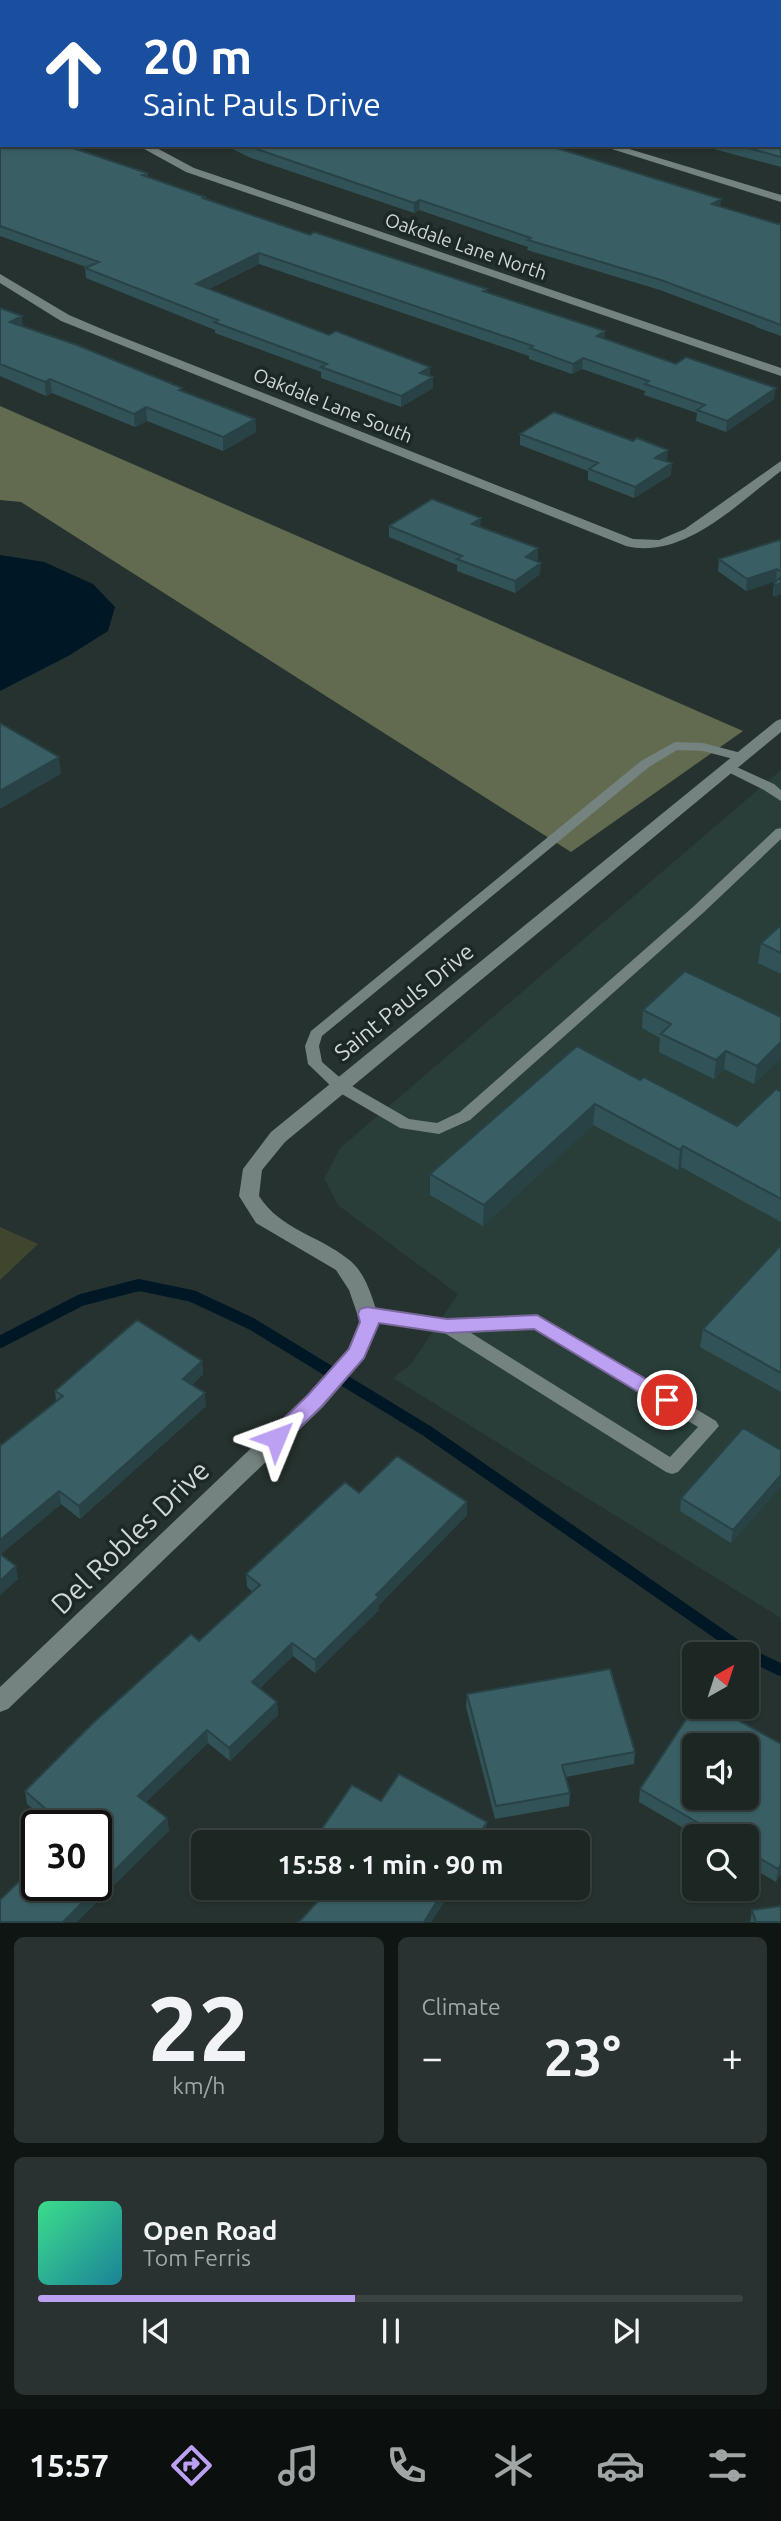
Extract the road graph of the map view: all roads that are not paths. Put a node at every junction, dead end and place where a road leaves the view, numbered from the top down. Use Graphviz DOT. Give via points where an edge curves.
graph roads {
  1 [pos="146,147"];
  2 [pos="611,147"];
  3 [pos="781,199"];
  4 [pos="0,278"];
  5 [pos="781,372"];
  6 [pos="781,465"];
  7 [pos="781,724"];
  8 [pos="734,762"];
  9 [pos="781,797"];
  10 [pos="781,832"];
  11 [pos="340,1086"];
  12 [pos="367,1314"];
  13 [pos="447,1326"];
  14 [pos="0,1702"];
  1 -- 5 [label="street, Oakdale Lane North" via="190,170"];
  2 -- 3 [label="street"];
  4 -- 6 [label="street, Oakdale Lane South" via="65,318 105,335 631,543 660,544 690,532"];
  7 -- 8 [label="street, Saint Pauls Drive"];
  8 -- 9 [label="lane"];
  8 -- 11 [label="street, Saint Pauls Drive"];
  8 -- 11 [label="lane" via="704,747 676,746 645,764 520,865 316,1034 312,1046 315,1064"];
  10 -- 11 [label="lane" via="465,1116 439,1129 405,1124"];
  11 -- 12 [label="street, Saint Pauls Drive" via="278,1137 253,1169 249,1196 263,1218 343,1265 359,1288"];
  12 -- 13 [label="lane"];
  12 -- 14 [label="street, Del Robles Drive" via="370,1322 357,1353 315,1401"];
  13 -- 13 [label="lane" via="537,1322 710,1426 672,1466"];
}
